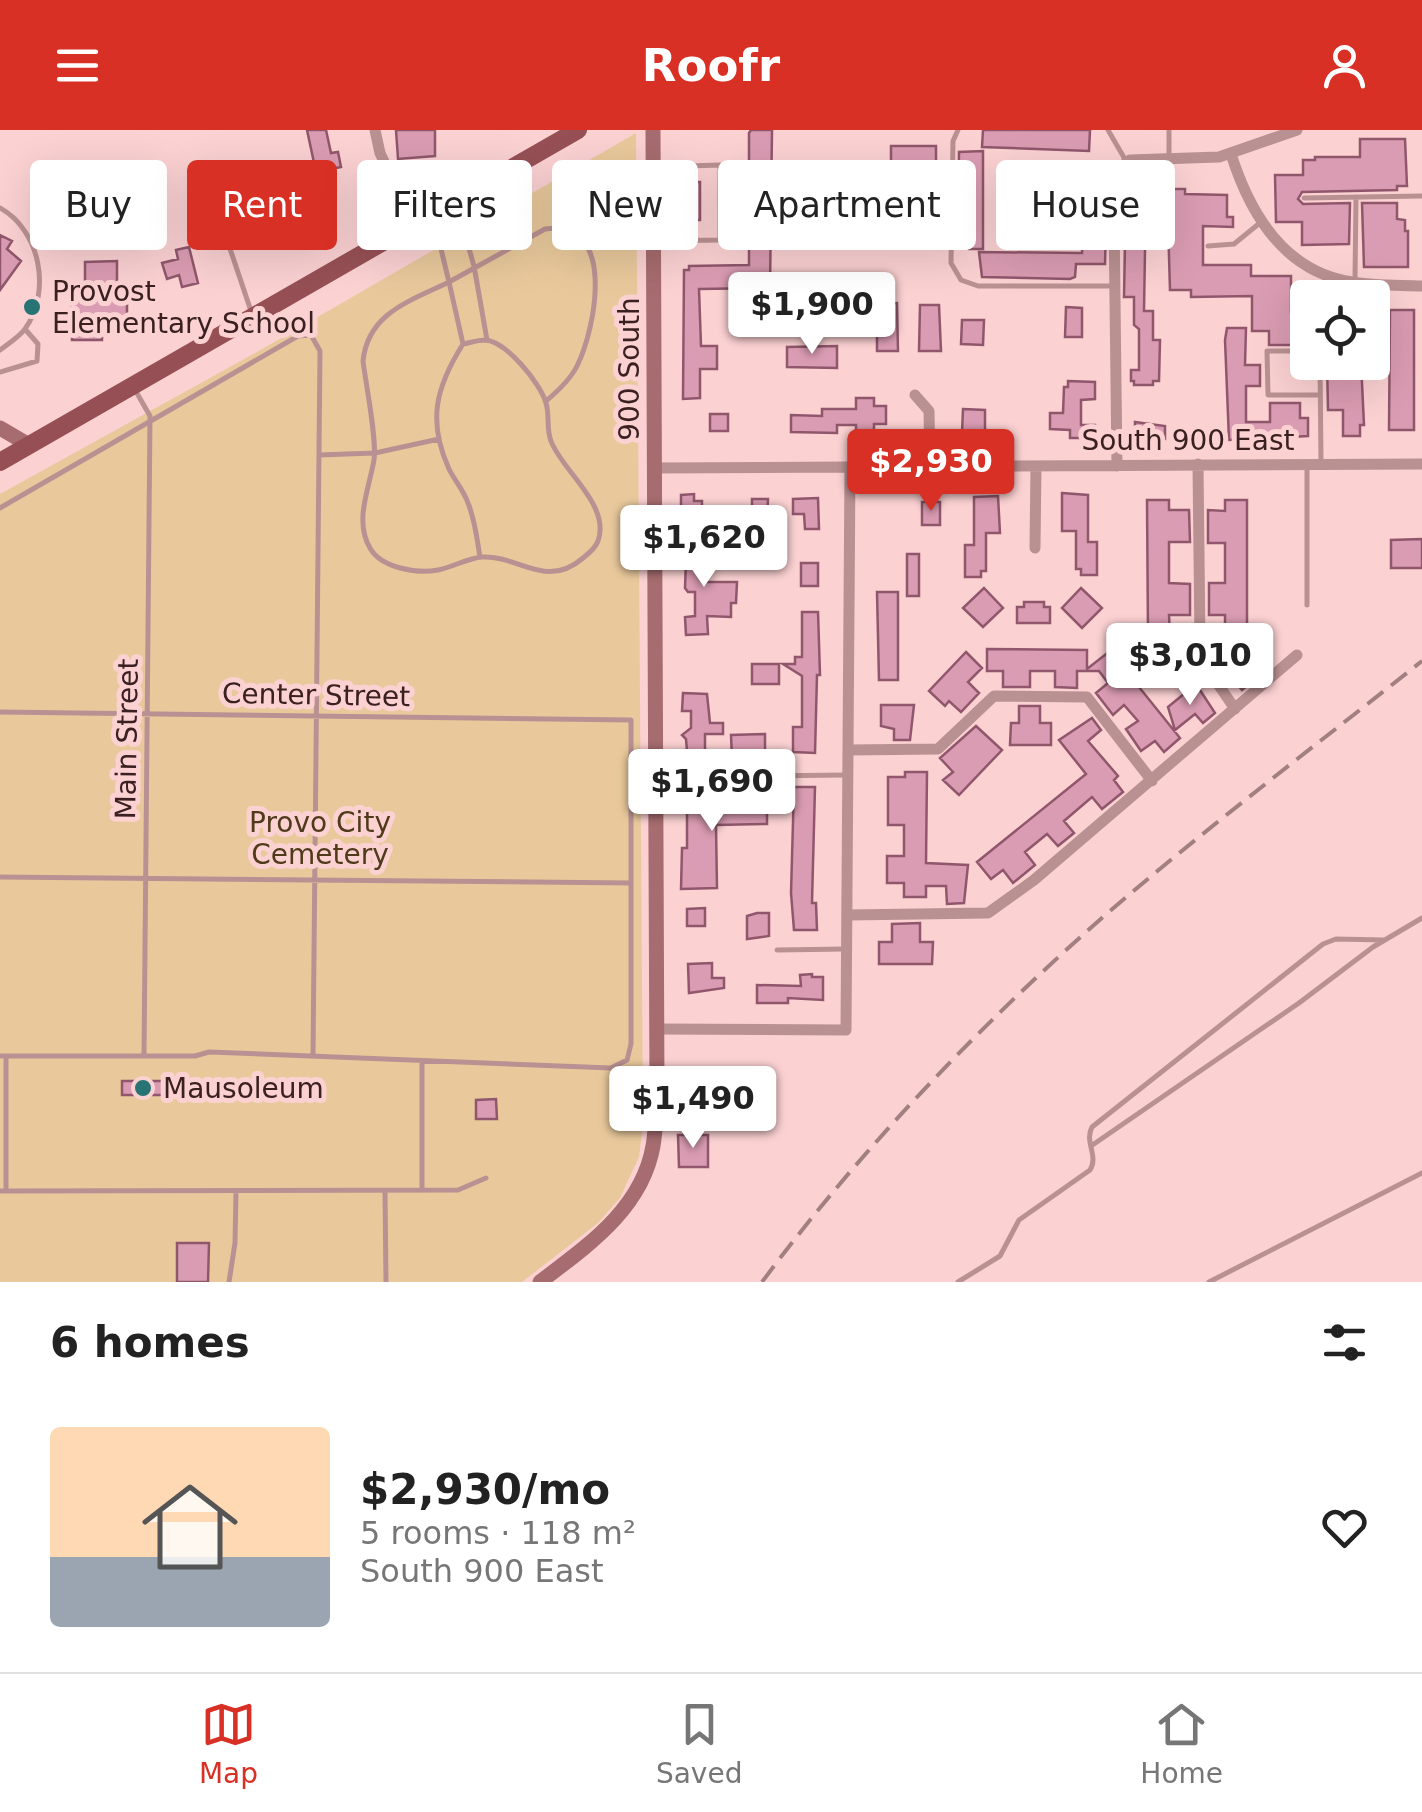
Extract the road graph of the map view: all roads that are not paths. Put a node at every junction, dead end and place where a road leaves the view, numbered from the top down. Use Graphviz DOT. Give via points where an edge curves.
graph roads {
  1 [pos="375,130"];
  2 [pos="578,130"];
  3 [pos="653,130"];
  4 [pos="958,130"];
  5 [pos="1109,130"];
  6 [pos="1169,130"];
  7 [pos="1297,130"];
  8 [pos="1232,154"];
  9 [pos="383,160"];
  10 [pos="525,160"];
  11 [pos="653,160"];
  12 [pos="1125,160"];
  13 [pos="1169,160"];
  14 [pos="1175,160"];
  15 [pos="698,166"];
  16 [pos="1422,196"];
  17 [pos="1356,197"];
  18 [pos="1304,198"];
  19 [pos="0,208"];
  20 [pos="1261,222"];
  21 [pos="698,240"];
  22 [pos="1208,246"];
  23 [pos="230,250"];
  24 [pos="368,250"];
  25 [pos="441,250"];
  26 [pos="469,250"];
  27 [pos="653,250"];
  28 [pos="1115,250"];
  29 [pos="474,266"];
  30 [pos="1331,276"];
  31 [pos="1330,280"];
  32 [pos="1347,280"];
  33 [pos="1355,280"];
  34 [pos="449,282"];
  35 [pos="1390,284"];
  36 [pos="1115,286"];
  37 [pos="1422,286"];
  38 [pos="253,317"];
  39 [pos="24,330"];
  40 [pos="487,340"];
  41 [pos="462,344"];
  42 [pos="0,350"];
  43 [pos="1290,351"];
  44 [pos="0,372"];
  45 [pos="1320,380"];
  46 [pos="133,386"];
  47 [pos="914,395"];
  48 [pos="1320,395"];
  49 [pos="546,402"];
  50 [pos="150,423"];
  51 [pos="0,428"];
  52 [pos="438,439"];
  53 [pos="29,445"];
  54 [pos="375,453"];
  55 [pos="319,455"];
  56 [pos="0,462"];
  57 [pos="1198,464"];
  58 [pos="1307,464"];
  59 [pos="1321,464"];
  60 [pos="1422,464"];
  61 [pos="1036,466"];
  62 [pos="1116,466"];
  63 [pos="850,467"];
  64 [pos="930,467"];
  65 [pos="654,468"];
  66 [pos="0,508"];
  67 [pos="1035,548"];
  68 [pos="480,557"];
  69 [pos="1307,605"];
  70 [pos="1297,655"];
  71 [pos="1235,709"];
  72 [pos="0,712"];
  73 [pos="149,713"];
  74 [pos="316,715"];
  75 [pos="850,750"];
  76 [pos="849,775"];
  77 [pos="1152,780"];
  78 [pos="728,781"];
  79 [pos="0,877"];
  80 [pos="144,880"];
  81 [pos="314,880"];
  82 [pos="631,883"];
  83 [pos="848,915"];
  84 [pos="1422,918"];
  85 [pos="1384,940"];
  86 [pos="848,949"];
  87 [pos="777,950"];
  88 [pos="657,1028"];
  89 [pos="313,1055"];
  90 [pos="3,1056"];
  91 [pos="144,1056"];
  92 [pos="422,1061"];
  93 [pos="1091,1146"];
  94 [pos="1422,1173"];
  95 [pos="486,1178"];
  96 [pos="422,1190"];
  97 [pos="3,1191"];
  98 [pos="236,1191"];
  99 [pos="385,1191"];
  100 [pos="229,1282"];
  101 [pos="386,1282"];
  102 [pos="540,1282"];
  103 [pos="958,1282"];
  104 [pos="1209,1282"];
  1 -- 9 [label="street"];
  2 -- 10 [label="main road"];
  3 -- 11 [label="street, 900 South"];
  4 -- 36 [label="lane" via="951,262 961,280 978,286"];
  5 -- 12 [label="lane"];
  6 -- 13 [label="lane"];
  7 -- 8 [label="street"];
  8 -- 14 [label="street"];
  8 -- 20 [label="street"];
  15 -- 21 [label="lane" via="720,165 720,240"];
  16 -- 17 [label="lane"];
  17 -- 18 [label="lane"];
  17 -- 33 [label="lane"];
  19 -- 39 [label="lane" via="33,242 39,272"];
  20 -- 22 [label="lane" via="1234,244"];
  20 -- 30 [label="street" via="1274,242"];
  23 -- 38 [label="lane"];
  24 -- 38 [label="main road"];
  25 -- 34 [label="lane"];
  26 -- 29 [label="lane"];
  27 -- 65 [label="street, 900 South"];
  28 -- 36 [label="street"];
  29 -- 34 [label="lane"];
  29 -- 40 [label="lane"];
  29 -- 49 [label="lane" via="560,227 589,246 594,284 587,338 576,367"];
  30 -- 31 [label="lane"];
  30 -- 32 [label="street"];
  34 -- 41 [label="lane"];
  34 -- 54 [label="lane" via="386,314 369,334 363,362"];
  35 -- 37 [label="street"];
  36 -- 62 [label="street"];
  38 -- 46 [label="main road"];
  39 -- 42 [label="lane"];
  39 -- 44 [label="lane" via="38,344 37,361"];
  40 -- 41 [label="lane"];
  40 -- 49 [label="lane" via="522,364"];
  41 -- 52 [label="lane" via="438,392"];
  43 -- 48 [label="lane" via="1267,351 1268,395"];
  45 -- 48 [label="lane"];
  46 -- 50 [label="lane"];
  46 -- 53 [label="main road"];
  47 -- 64 [label="street" via="928,410"];
  48 -- 59 [label="lane"];
  49 -- 68 [label="lane" via="551,441 592,502 599,539 562,570"];
  50 -- 55 [label="lane" via="298,336 311,335 320,351"];
  50 -- 66 [label="lane"];
  50 -- 73 [label="lane, Main Street"];
  51 -- 53 [label="street"];
  52 -- 54 [label="lane"];
  52 -- 68 [label="lane" via="467,498"];
  53 -- 56 [label="main road"];
  54 -- 55 [label="lane"];
  54 -- 68 [label="lane" via="361,522 373,554 388,564 435,571"];
  55 -- 74 [label="lane"];
  57 -- 58 [label="street, South 900 East"];
  57 -- 62 [label="street, South 900 East"];
  57 -- 71 [label="street" via="1200,644 1205,665"];
  58 -- 59 [label="street, South 900 East"];
  58 -- 69 [label="lane"];
  59 -- 60 [label="street, South 900 East"];
  61 -- 62 [label="street, South 900 East"];
  61 -- 64 [label="street, South 900 East"];
  61 -- 67 [label="street"];
  63 -- 64 [label="street, South 900 East"];
  63 -- 65 [label="street, South 900 East"];
  63 -- 75 [label="street"];
  65 -- 88 [label="street, 900 South"];
  70 -- 71 [label="street"];
  71 -- 77 [label="street"];
  72 -- 73 [label="lane, Center Street"];
  73 -- 74 [label="lane, Center Street"];
  73 -- 80 [label="lane, Main Street"];
  74 -- 81 [label="lane"];
  74 -- 82 [label="lane, Center Street" via="631,720"];
  75 -- 76 [label="street"];
  75 -- 77 [label="street" via="938,749 994,696 1086,698"];
  76 -- 78 [label="lane"];
  76 -- 83 [label="street"];
  77 -- 83 [label="street" via="988,913"];
  79 -- 80 [label="lane"];
  80 -- 81 [label="lane"];
  80 -- 91 [label="lane, Main Street"];
  81 -- 82 [label="lane"];
  81 -- 89 [label="lane"];
  82 -- 92 [label="lane" via="627,1060 611,1068"];
  83 -- 86 [label="street"];
  84 -- 85 [label="lane"];
  85 -- 93 [label="lane"];
  85 -- 93 [label="lane" via="1324,944 1092,1128"];
  86 -- 87 [label="lane"];
  86 -- 88 [label="street" via="846,1030"];
  88 -- 102 [label="street, 900 South" via="652,1149 632,1198 622,1214"];
  89 -- 91 [label="lane"];
  89 -- 92 [label="lane"];
  90 -- 91 [label="lane"];
  90 -- 97 [label="lane"];
  92 -- 96 [label="lane"];
  93 -- 103 [label="lane" via="1090,1170 1019,1220 996,1260"];
  94 -- 104 [label="lane"];
  95 -- 96 [label="lane" via="458,1190"];
  96 -- 99 [label="lane"];
  97 -- 98 [label="lane"];
  98 -- 99 [label="lane"];
  98 -- 100 [label="lane"];
  99 -- 101 [label="lane"];
}
